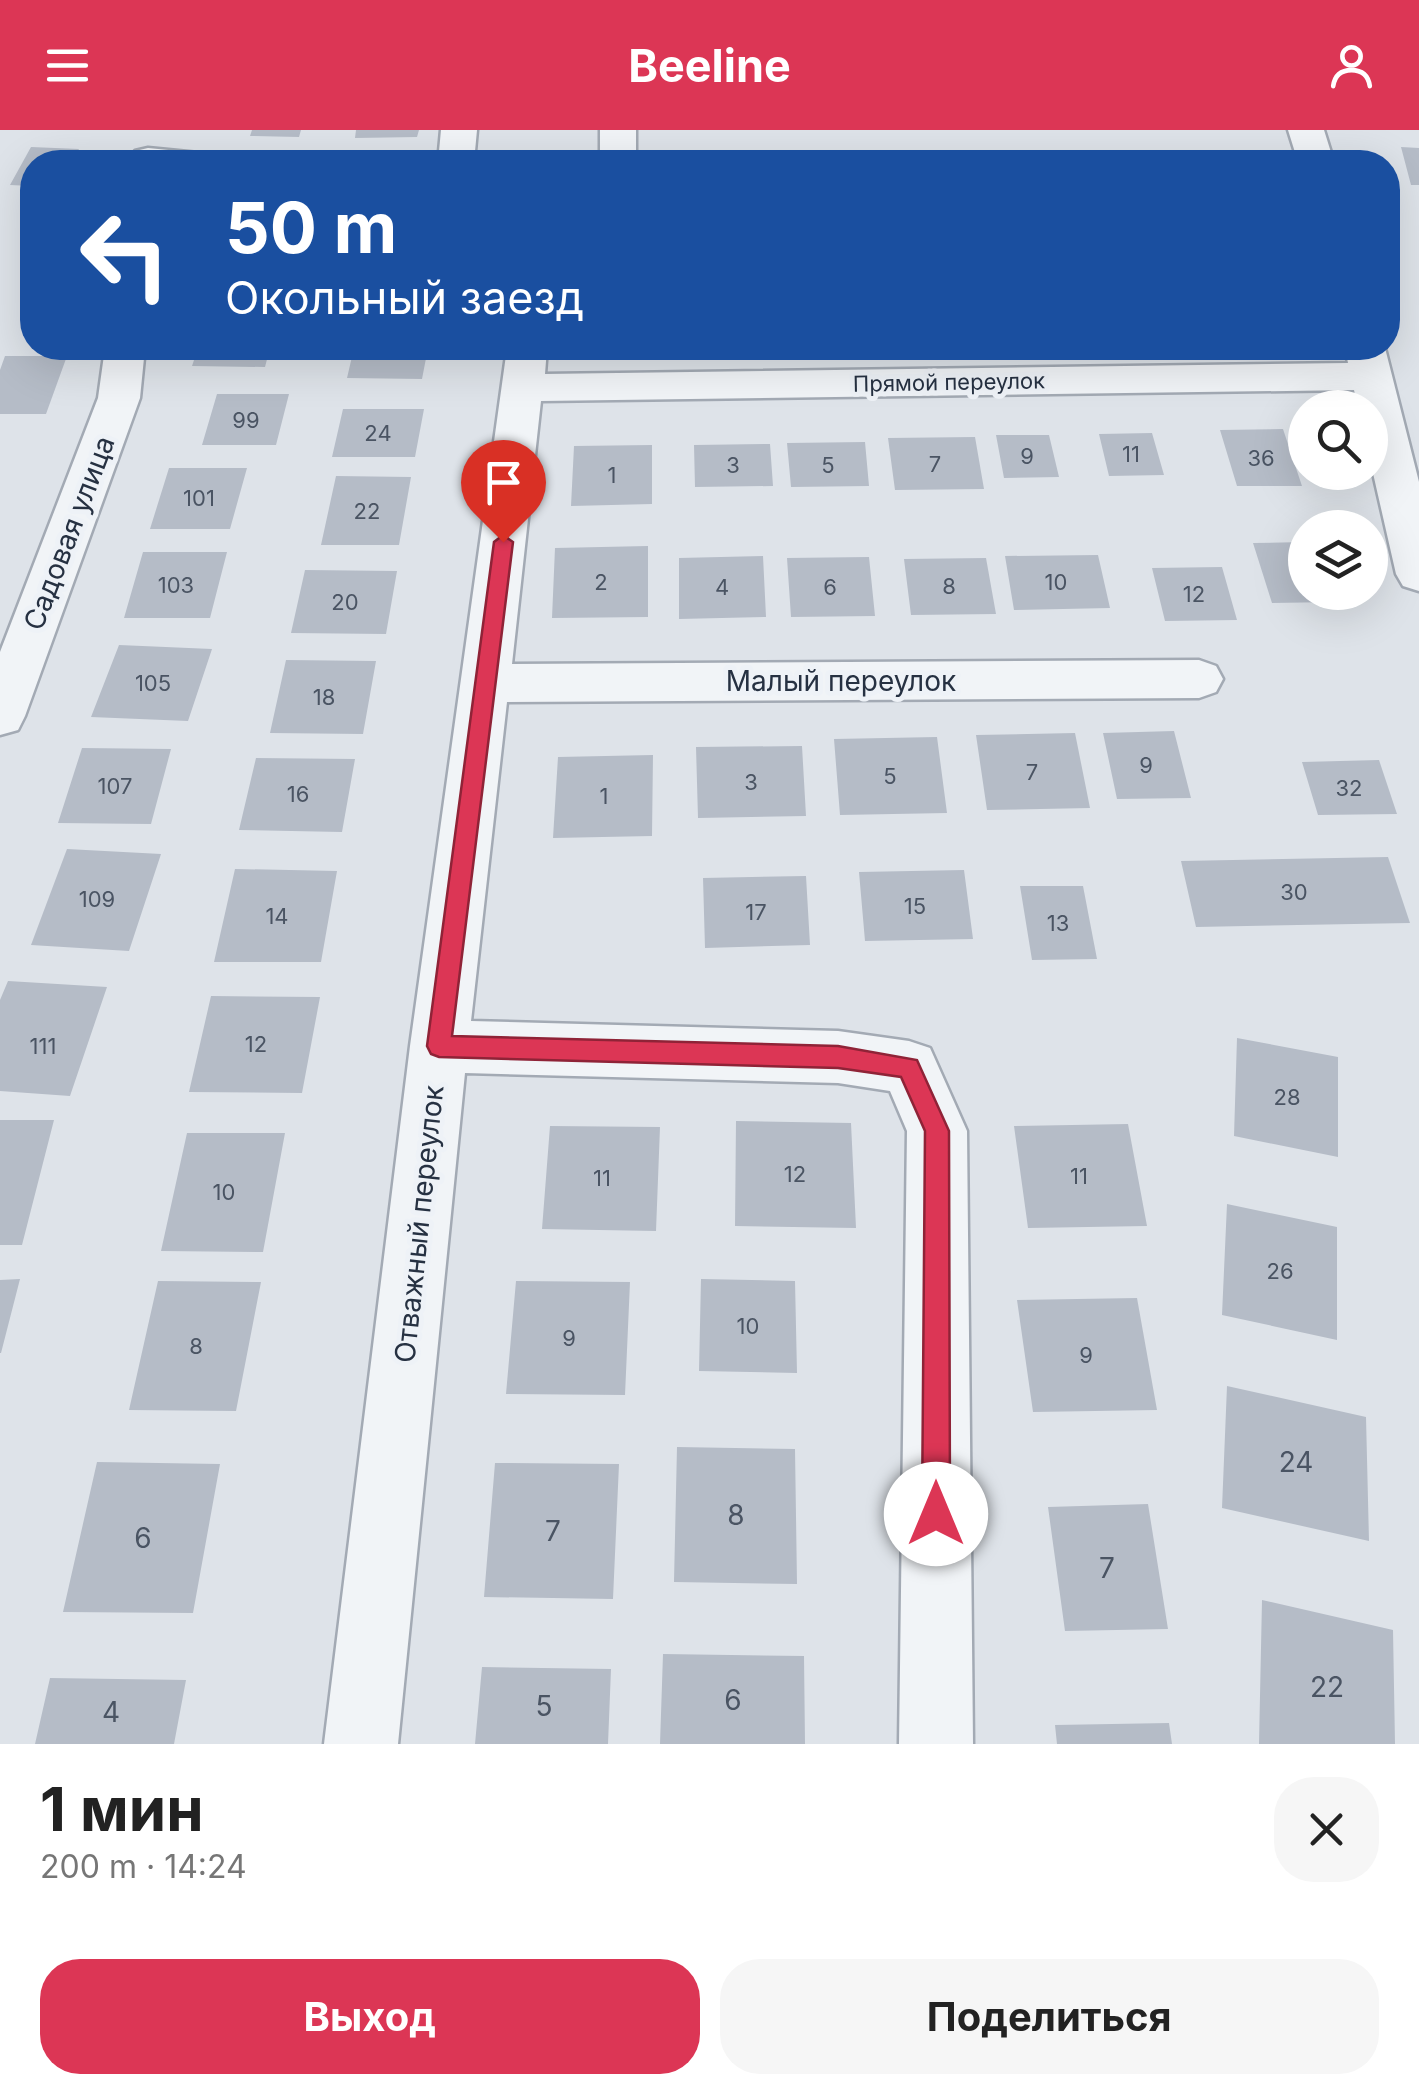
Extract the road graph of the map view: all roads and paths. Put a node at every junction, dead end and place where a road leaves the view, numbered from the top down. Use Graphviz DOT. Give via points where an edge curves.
graph roads {
  1 [pos="124,360"];
  2 [pos="1368,362"];
  3 [pos="526,368"];
  4 [pos="1419,574"];
  5 [pos="1198,679"];
  6 [pos="484,683"];
  7 [pos="0,716"];
  8 [pos="439,1046"];
  9 [pos="361,1744"];
  10 [pos="936,1744"];
  1 -- 7 [label="street, Садовая улица" via="119,398"];
  2 -- 3 [label="street, Прямой переулок"];
  2 -- 4 [label="street"];
  3 -- 6 [label="street, Отважный переулок"];
  5 -- 6 [label="street, Малый переулок"];
  6 -- 8 [label="street, Отважный переулок"];
  8 -- 9 [label="street, Отважный переулок"];
  8 -- 10 [label="street" via="838,1057 909,1067 937,1131"];
}
